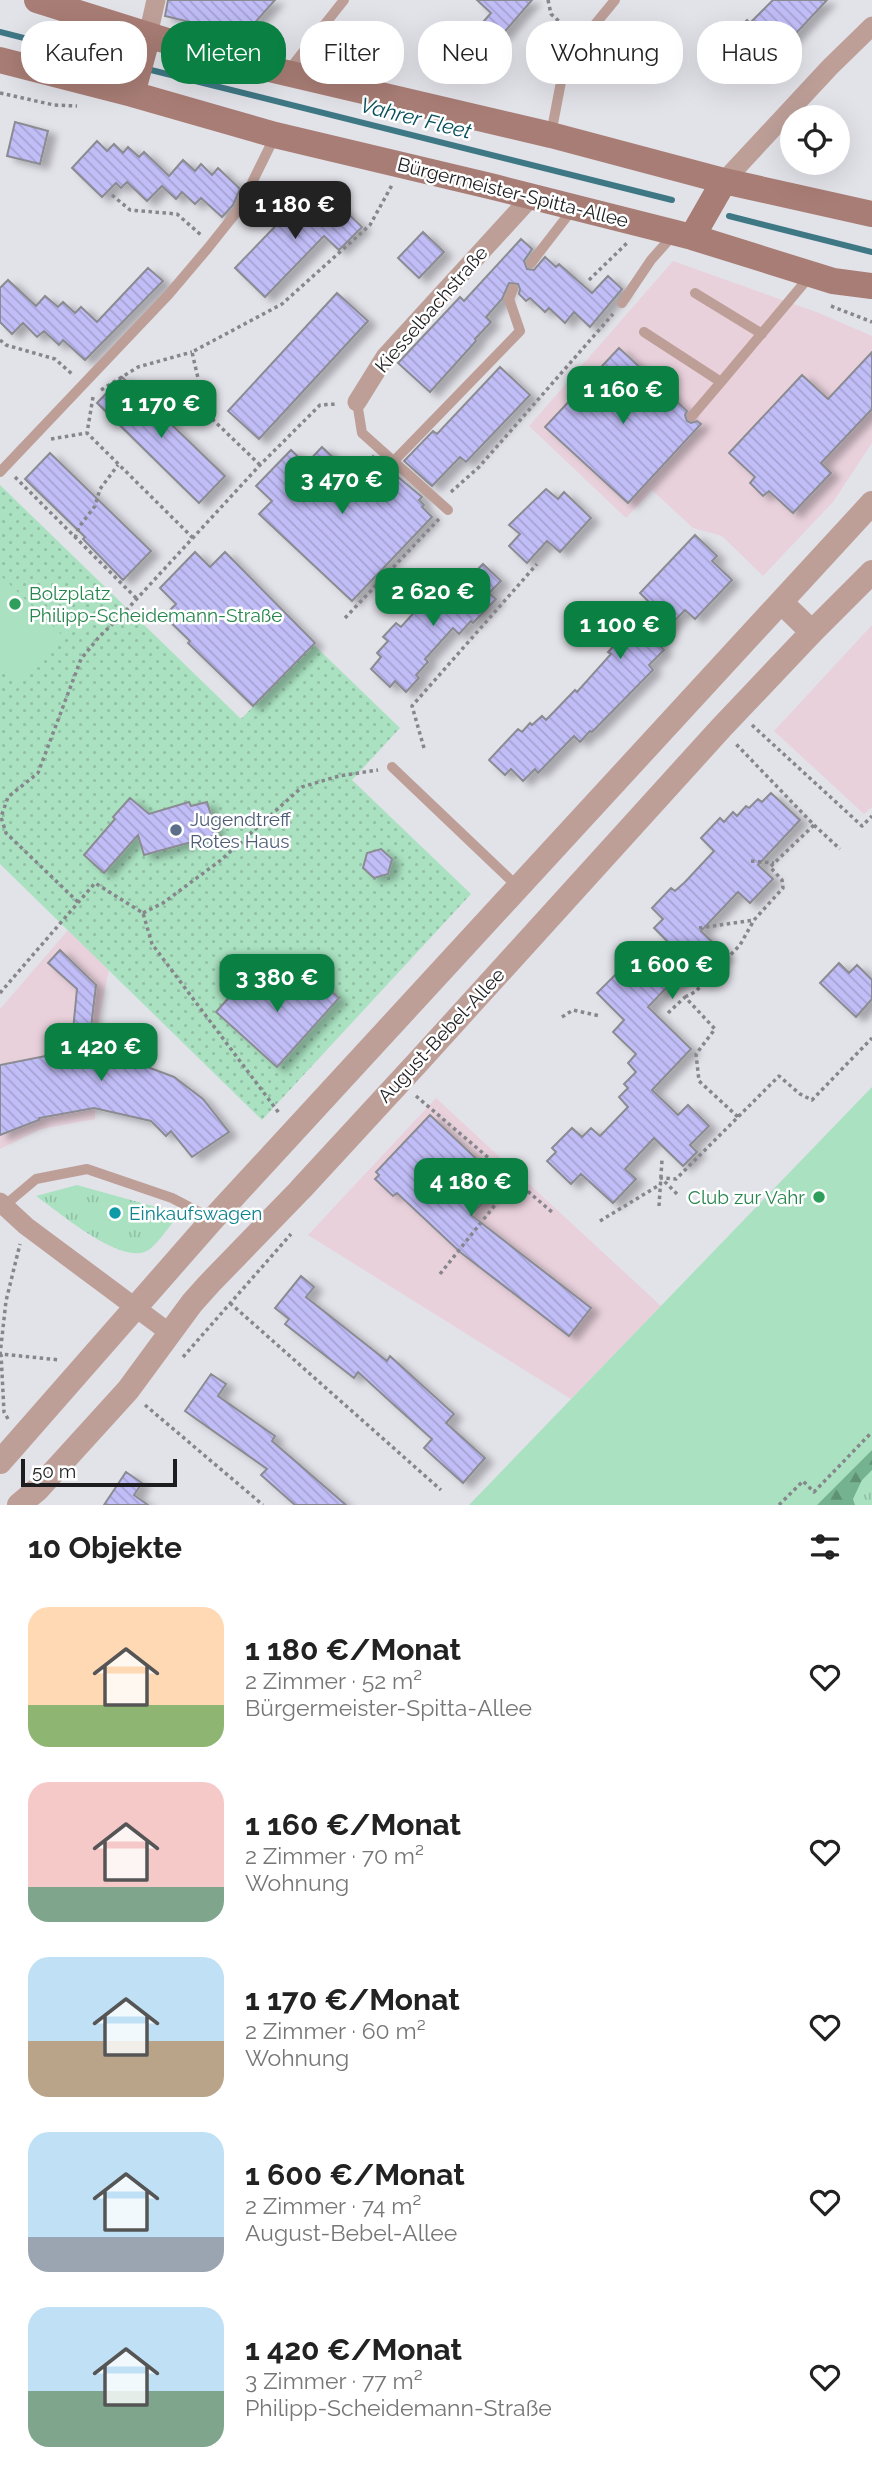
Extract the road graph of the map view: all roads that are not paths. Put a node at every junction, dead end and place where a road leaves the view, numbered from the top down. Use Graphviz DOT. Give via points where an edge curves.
graph roads {
  1 [pos="37,0"];
  2 [pos="156,0"];
  3 [pos="344,0"];
  4 [pos="615,0"];
  5 [pos="872,26"];
  6 [pos="148,35"];
  7 [pos="147,38"];
  8 [pos="161,39"];
  9 [pos="0,60"];
  10 [pos="21,63"];
  11 [pos="286,73"];
  12 [pos="147,82"];
  13 [pos="275,135"];
  14 [pos="551,135"];
  15 [pos="724,181"];
  16 [pos="532,196"];
  17 [pos="575,207"];
  18 [pos="872,214"];
  19 [pos="684,235"];
  20 [pos="531,263"];
  21 [pos="822,278"];
  22 [pos="872,286"];
  23 [pos="513,289"];
  24 [pos="695,293"];
  25 [pos="872,300"];
  26 [pos="622,303"];
  27 [pos="645,332"];
  28 [pos="762,334"];
  29 [pos="721,382"];
  30 [pos="357,402"];
  31 [pos="692,416"];
  32 [pos="393,462"];
  33 [pos="0,472"];
  34 [pos="872,503"];
  35 [pos="448,509"];
  36 [pos="872,572"];
  37 [pos="781,602"];
  38 [pos="812,632"];
  39 [pos="392,767"];
  40 [pos="518,887"];
  41 [pos="2,1204"];
  42 [pos="213,1219"];
  43 [pos="134,1308"];
  44 [pos="171,1334"];
  45 [pos="0,1462"];
  46 [pos="19,1505"];
  1 -- 6 [label="main road"];
  2 -- 6 [label="street"];
  3 -- 11 [label="lane"];
  4 -- 14 [label="lane" via="565,61"];
  5 -- 15 [label="street"];
  6 -- 7 [label="main road"];
  6 -- 8 [label="main road"];
  9 -- 10 [label="main road, Bürgermeister-Spitta-Allee"];
  11 -- 14 [label="main road"];
  12 -- 13 [label="main road, Bürgermeister-Spitta-Allee"];
  13 -- 16 [label="main road, Bürgermeister-Spitta-Allee"];
  13 -- 33 [label="lane" via="239,209 169,294"];
  14 -- 15 [label="main road"];
  15 -- 18 [label="main road"];
  15 -- 19 [label="main road"];
  16 -- 17 [label="main road, Bürgermeister-Spitta-Allee"];
  16 -- 30 [label="street, Kiesselbachstraße" via="385,357"];
  17 -- 19 [label="main road, Bürgermeister-Spitta-Allee"];
  17 -- 20 [label="lane"];
  19 -- 21 [label="main road, Bürgermeister-Spitta-Allee"];
  19 -- 26 [label="lane" via="651,261"];
  21 -- 22 [label="main road, Bürgermeister-Spitta-Allee"];
  21 -- 25 [label="street"];
  21 -- 28 [label="lane"];
  23 -- 32 [label="lane" via="509,299 520,331"];
  24 -- 28 [label="lane"];
  27 -- 29 [label="lane"];
  28 -- 29 [label="lane"];
  29 -- 31 [label="lane"];
  30 -- 32 [label="lane" via="362,433"];
  32 -- 35 [label="lane"];
  34 -- 37 [label="street"];
  36 -- 38 [label="street, August-Bebel-Allee"];
  37 -- 38 [label="street"];
  37 -- 40 [label="street"];
  38 -- 44 [label="street, August-Bebel-Allee" via="209,1284"];
  39 -- 40 [label="lane"];
  40 -- 42 [label="street"];
  41 -- 42 [label="lane" via="36,1179 87,1169 172,1198"];
  41 -- 43 [label="street"];
  42 -- 43 [label="street"];
  43 -- 44 [label="street"];
  43 -- 45 [label="street"];
  44 -- 46 [label="street, August-Bebel-Allee" via="128,1390"];
}
